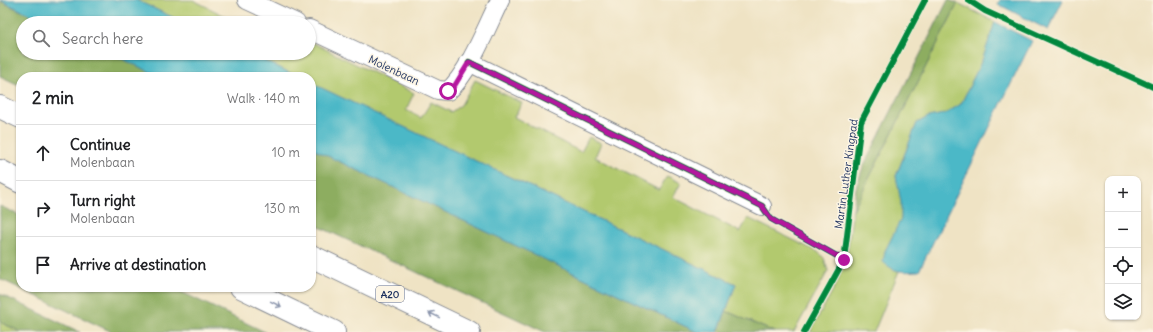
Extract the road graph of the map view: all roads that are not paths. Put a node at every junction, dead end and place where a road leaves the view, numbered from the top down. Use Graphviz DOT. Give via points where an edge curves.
graph roads {
  1 [pos="248,0"];
  2 [pos="500,0"];
  3 [pos="281,16"];
  4 [pos="316,32"];
  5 [pos="469,62"];
  6 [pos="0,107"];
  7 [pos="16,115"];
  8 [pos="0,172"];
  9 [pos="16,180"];
  10 [pos="762,206"];
  11 [pos="316,258"];
  12 [pos="251,292"];
  13 [pos="334,332"];
  14 [pos="469,332"];
  1 -- 3 [label="street"];
  2 -- 5 [label="street, Molenbaan"];
  4 -- 5 [label="street, Molenbaan" via="438,90 448,91 455,85"];
  5 -- 10 [label="street"];
  6 -- 7 [label="highway"];
  8 -- 9 [label="highway"];
  14 -- 11 [label="highway, A20, one-way"];
  12 -- 13 [label="highway, one-way"];
}
